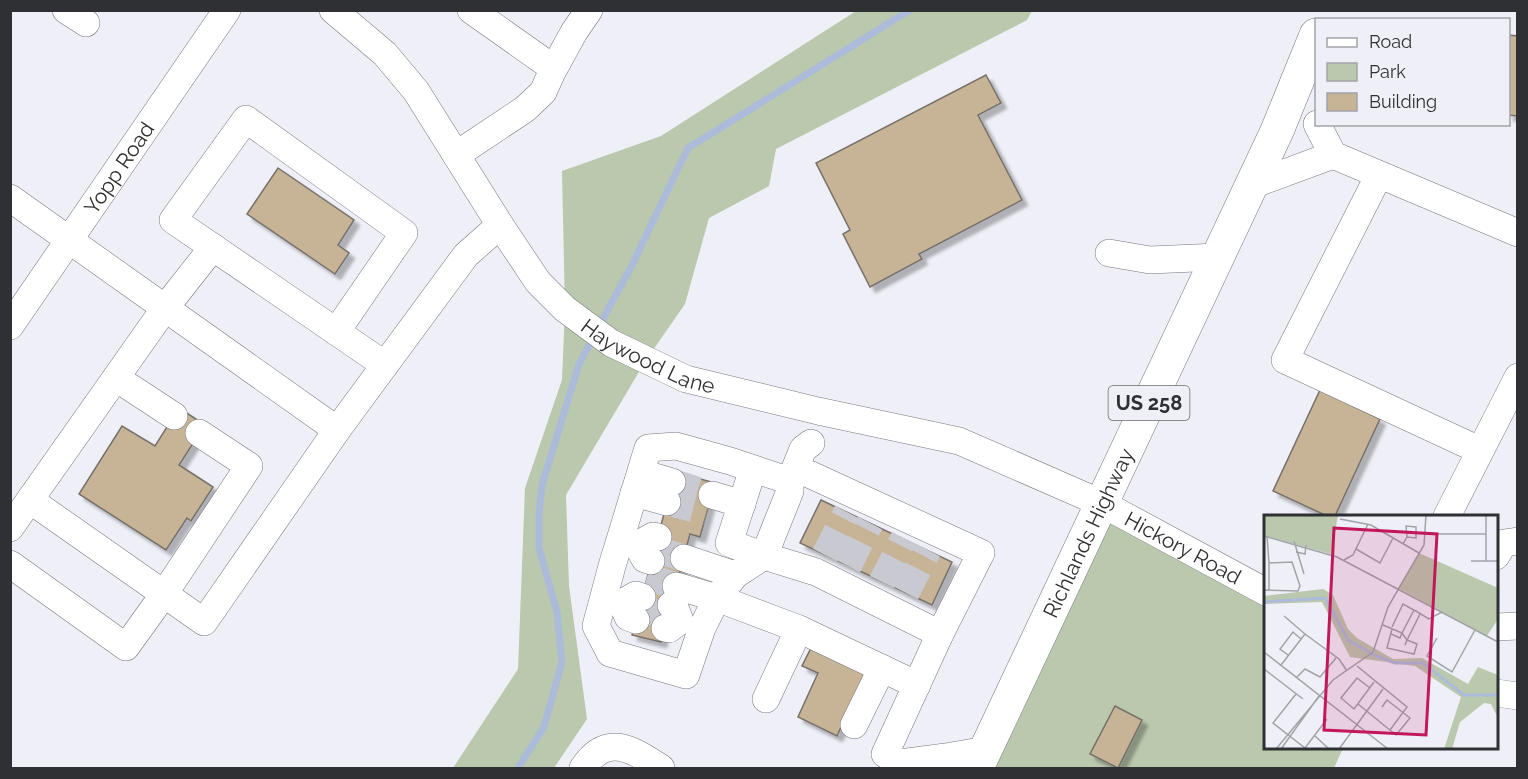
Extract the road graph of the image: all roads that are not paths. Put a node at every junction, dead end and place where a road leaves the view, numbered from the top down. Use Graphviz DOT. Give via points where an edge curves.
graph roads {
  1 [pos="228,10"];
  2 [pos="333,10"];
  3 [pos="471,10"];
  4 [pos="589,10"];
  5 [pos="1315,40"];
  6 [pos="554,68"];
  7 [pos="1296,84"];
  8 [pos="1315,120"];
  9 [pos="1318,126"];
  10 [pos="456,154"];
  11 [pos="1333,155"];
  12 [pos="1379,175"];
  13 [pos="1252,185"];
  14 [pos="10,198"];
  15 [pos="500,225"];
  16 [pos="1518,233"];
  17 [pos="70,240"];
  18 [pos="213,247"];
  19 [pos="1109,253"];
  20 [pos="1218,256"];
  21 [pos="165,308"];
  22 [pos="10,326"];
  23 [pos="336,332"];
  24 [pos="385,366"];
  25 [pos="1518,376"];
  26 [pos="116,378"];
  27 [pos="818,411"];
  28 [pos="174,416"];
  29 [pos="338,430"];
  30 [pos="200,433"];
  31 [pos="1479,450"];
  32 [pos="753,469"];
  33 [pos="641,471"];
  34 [pos="796,482"];
  35 [pos="669,492"];
  36 [pos="30,500"];
  37 [pos="709,503"];
  38 [pos="1101,503"];
  39 [pos="739,512"];
  40 [pos="1447,515"];
  41 [pos="10,528"];
  42 [pos="1518,541"];
  43 [pos="1498,554"];
  44 [pos="764,556"];
  45 [pos="10,564"];
  46 [pos="735,575"];
  47 [pos="1264,591"];
  48 [pos="682,592"];
  49 [pos="164,594"];
  50 [pos="717,598"];
  51 [pos="1518,626"];
  52 [pos="1498,627"];
  53 [pos="799,629"];
  54 [pos="940,634"];
  55 [pos="882,668"];
  56 [pos="917,685"];
  57 [pos="1498,693"];
  58 [pos="1518,696"];
  59 [pos="766,699"];
  60 [pos="854,724"];
  61 [pos="982,759"];
  62 [pos="901,766"];
  63 [pos="583,768"];
  64 [pos="661,768"];
  1 -- 17 [label="street, Yopp Road"];
  2 -- 10 [label="street, Haywood Lane" via="385,54 416,91"];
  3 -- 6 [label="street"];
  4 -- 6 [label="street"];
  5 -- 7 [label="main road, Richlands Highway / US 258"];
  6 -- 10 [label="street" via="543,92 525,109"];
  7 -- 8 [label="street"];
  7 -- 13 [label="main road, Richlands Highway / US 258"];
  9 -- 11 [label="street"];
  10 -- 15 [label="street, Haywood Lane"];
  11 -- 12 [label="street"];
  11 -- 13 [label="street"];
  12 -- 16 [label="street"];
  12 -- 31 [label="street" via="1285,360"];
  13 -- 20 [label="main road, Richlands Highway / US 258"];
  14 -- 17 [label="street"];
  15 -- 24 [label="street" via="466,255"];
  15 -- 27 [label="street, Haywood Lane" via="538,282 564,309 611,343 686,379"];
  17 -- 21 [label="street"];
  17 -- 22 [label="street, Yopp Road"];
  18 -- 21 [label="street"];
  18 -- 23 [label="street"];
  18 -- 23 [label="street" via="173,220 246,119 404,233"];
  19 -- 20 [label="street" via="1150,260"];
  20 -- 38 [label="main road, Richlands Highway / US 258"];
  21 -- 26 [label="street"];
  21 -- 29 [label="street"];
  23 -- 24 [label="street"];
  24 -- 29 [label="street"];
  25 -- 31 [label="street"];
  26 -- 28 [label="street"];
  26 -- 36 [label="street"];
  27 -- 34 [label="street" via="811,443 816,457"];
  27 -- 38 [label="street, Haywood Lane" via="959,441"];
  29 -- 49 [label="street" via="204,622"];
  30 -- 49 [label="street" via="249,466"];
  31 -- 40 [label="street"];
  32 -- 33 [label="street" via="676,446"];
  32 -- 34 [label="street"];
  32 -- 39 [label="street"];
  33 -- 35 [label="street"];
  33 -- 48 [label="street" via="635,575 596,626 610,652 686,675"];
  34 -- 44 [label="street"];
  34 -- 54 [label="street" via="933,542 981,553"];
  36 -- 41 [label="street"];
  36 -- 49 [label="street"];
  37 -- 39 [label="street"];
  38 -- 47 [label="street, Hickory Road"];
  38 -- 61 [label="main road, Richlands Highway / US 258"];
  39 -- 44 [label="street" via="729,543"];
  42 -- 43 [label="street" via="1504,543"];
  44 -- 46 [label="street"];
  44 -- 54 [label="street" via="832,569 889,597"];
  45 -- 49 [label="street" via="126,647"];
  46 -- 48 [label="street"];
  46 -- 50 [label="street"];
  48 -- 50 [label="street"];
  48 -- 50 [label="street"];
  50 -- 53 [label="street"];
  51 -- 52 [label="street"];
  53 -- 55 [label="street"];
  53 -- 59 [label="street"];
  54 -- 56 [label="street"];
  55 -- 56 [label="street"];
  55 -- 60 [label="street"];
  56 -- 62 [label="street" via="885,754"];
  57 -- 58 [label="street"];
  61 -- 62 [label="street" via="946,757"];
  63 -- 64 [label="street" via="601,749 615,747 631,750"];
}
